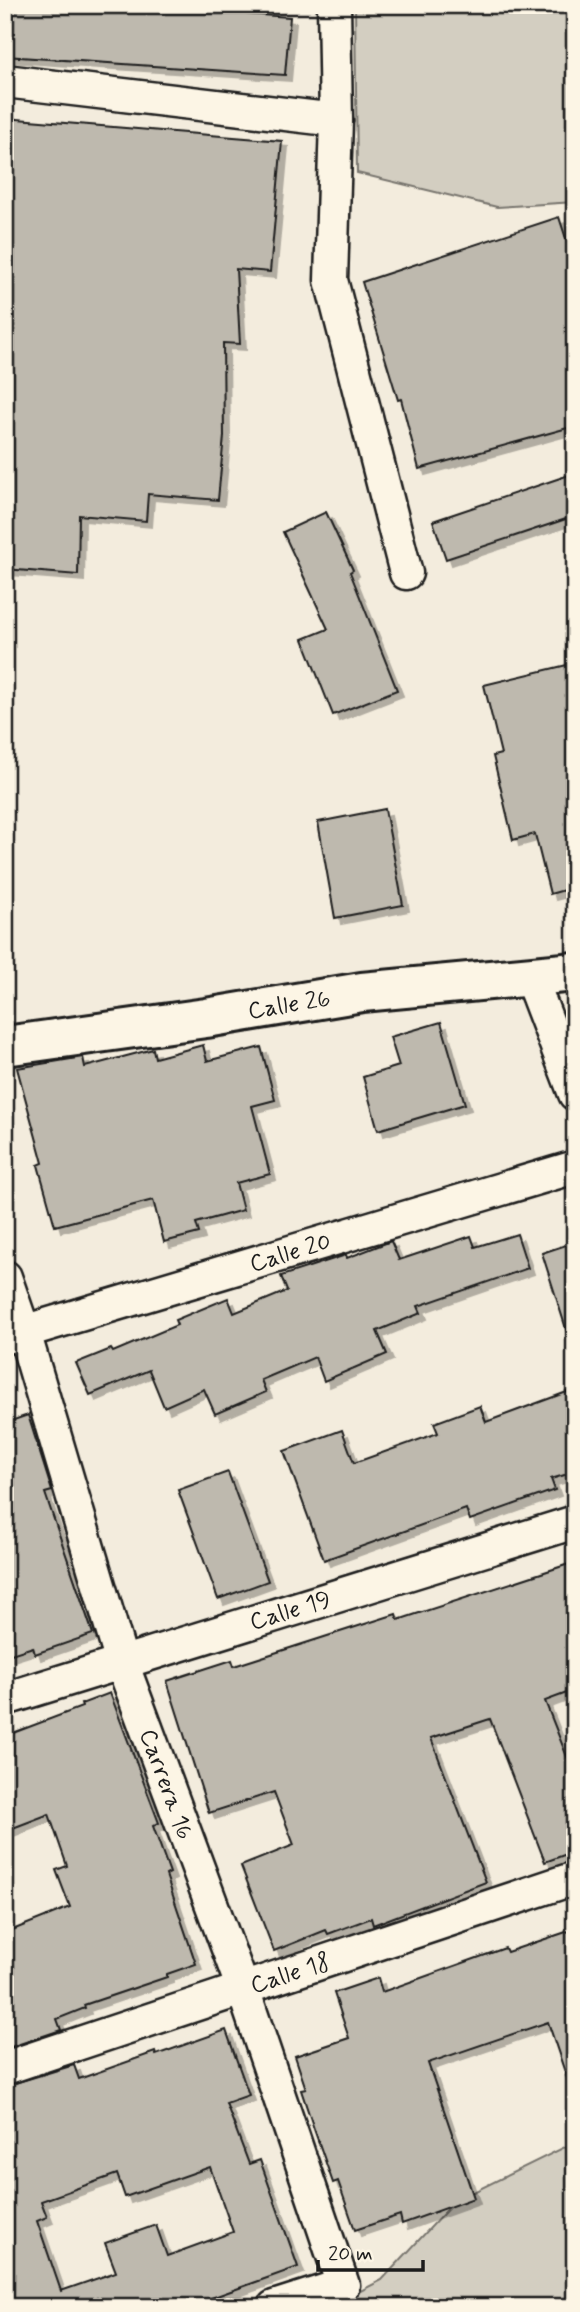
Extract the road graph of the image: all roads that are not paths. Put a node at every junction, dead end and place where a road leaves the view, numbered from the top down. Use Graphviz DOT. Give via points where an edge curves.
graph roads {
  1 [pos="334,5"];
  2 [pos="5,81"];
  3 [pos="336,120"];
  4 [pos="406,573"];
  5 [pos="575,972"];
  6 [pos="530,976"];
  7 [pos="5,1046"];
  8 [pos="575,1094"];
  9 [pos="575,1167"];
  10 [pos="5,1277"];
  11 [pos="15,1334"];
  12 [pos="575,1522"];
  13 [pos="122,1663"];
  14 [pos="5,1699"];
  15 [pos="575,1878"];
  16 [pos="243,1989"];
  17 [pos="5,2068"];
  18 [pos="274,2307"];
  1 -- 3 [label="street"];
  2 -- 3 [label="street"];
  3 -- 4 [label="street" via="331,279"];
  5 -- 6 [label="street, Calle 26"];
  6 -- 7 [label="street, Calle 26" via="362,992"];
  6 -- 8 [label="street"];
  9 -- 11 [label="street, Calle 20"];
  10 -- 11 [label="street, Carrera 16"];
  11 -- 13 [label="street, Carrera 16"];
  12 -- 13 [label="street, Calle 19"];
  13 -- 14 [label="street, Calle 19"];
  13 -- 16 [label="street, Carrera 16"];
  15 -- 16 [label="street, Calle 18"];
  16 -- 17 [label="street, Calle 18"];
  16 -- 18 [label="street, Carrera 16" via="343,2286"];
}
